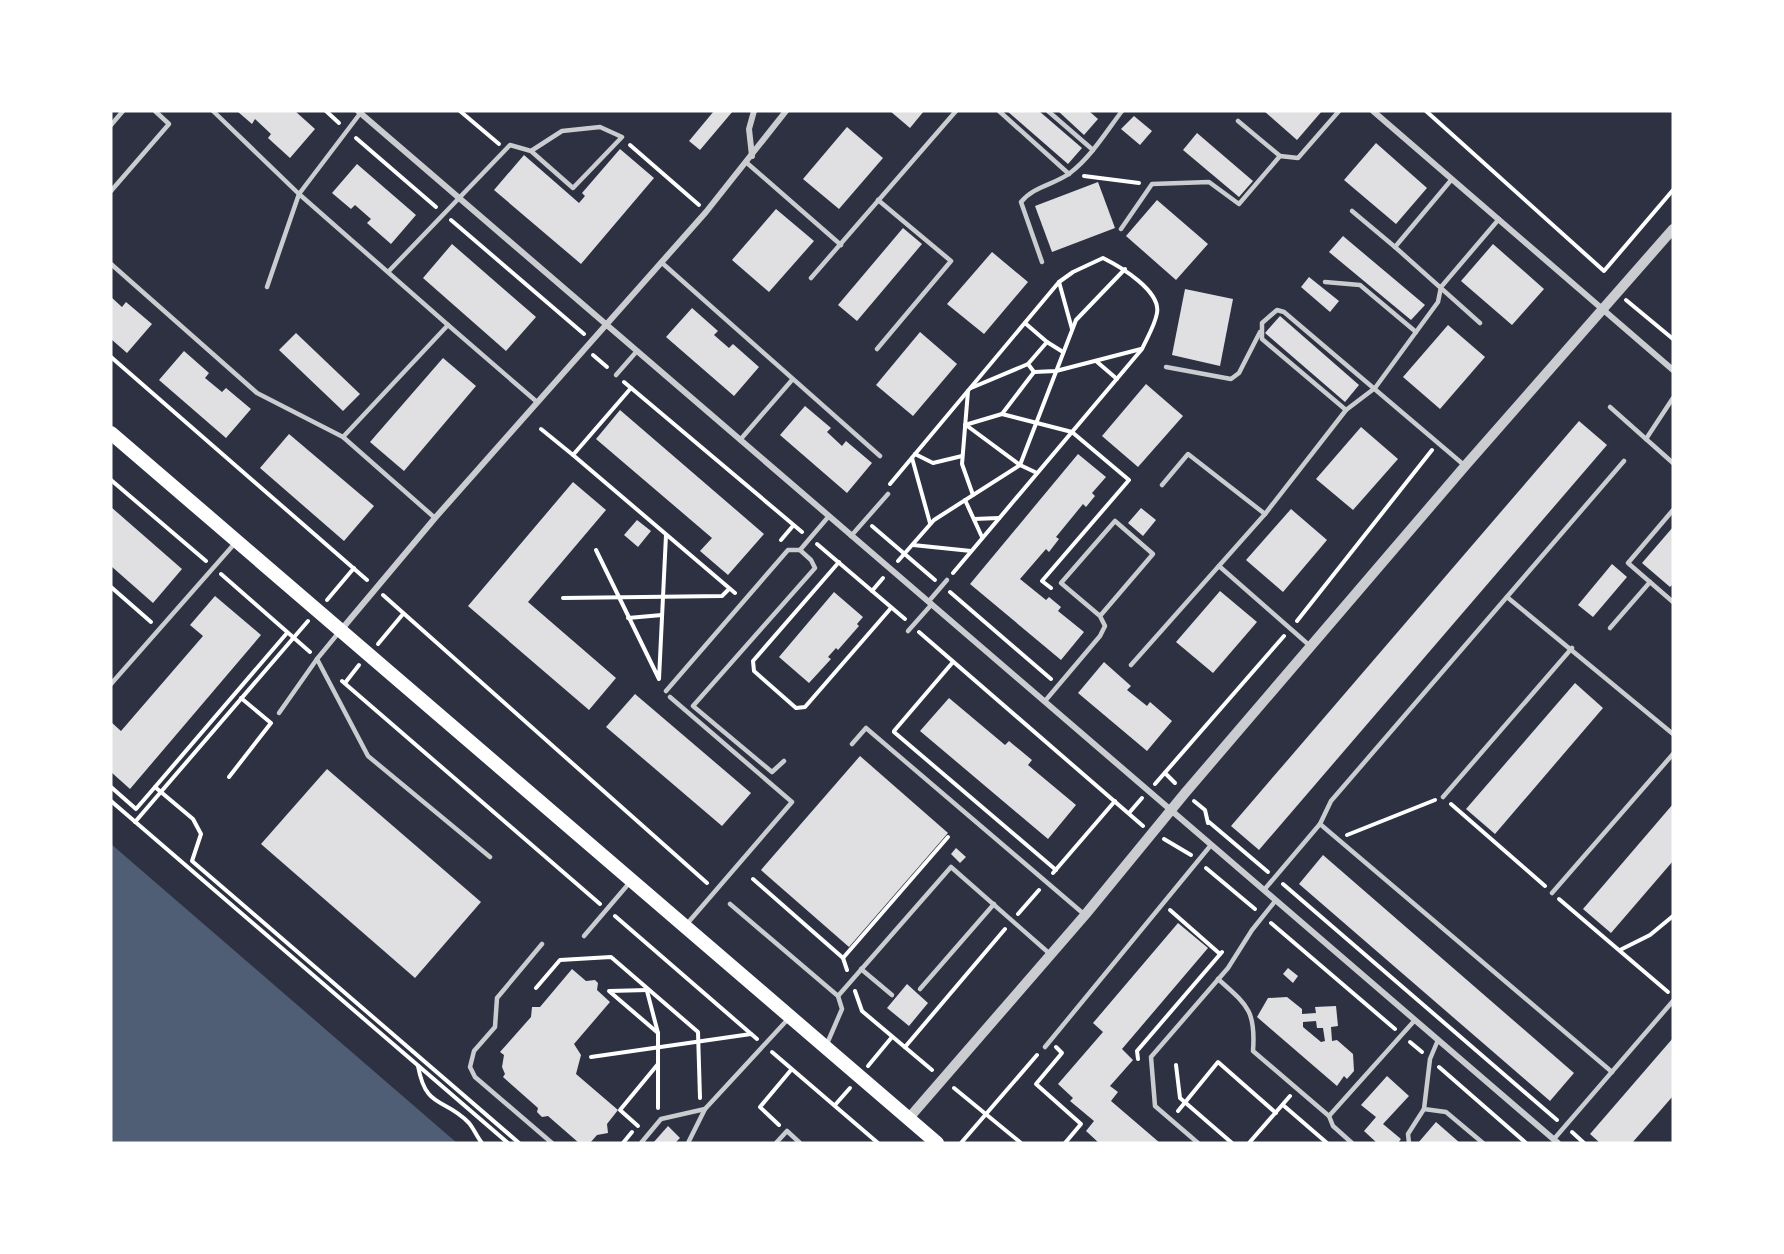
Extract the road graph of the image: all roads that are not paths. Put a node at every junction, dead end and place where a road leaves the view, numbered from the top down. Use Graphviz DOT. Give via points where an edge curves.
graph roads {
  1 [pos="123,111"];
  2 [pos="155,111"];
  3 [pos="213,111"];
  4 [pos="754,111"];
  5 [pos="786,111"];
  6 [pos="956,111"];
  7 [pos="999,111"];
  8 [pos="1048,111"];
  9 [pos="1122,111"];
  10 [pos="1339,111"];
  11 [pos="1373,111"];
  12 [pos="360,112"];
  13 [pos="1238,121"];
  14 [pos="111,125"];
  15 [pos="1093,150"];
  16 [pos="531,151"];
  17 [pos="752,156"];
  18 [pos="1280,156"];
  19 [pos="747,163"];
  20 [pos="1069,174"];
  21 [pos="1452,179"];
  22 [pos="111,191"];
  23 [pos="299,194"];
  24 [pos="458,197"];
  25 [pos="878,200"];
  26 [pos="1352,211"];
  27 [pos="1498,219"];
  28 [pos="1120,229"];
  29 [pos="1673,229"];
  30 [pos="841,245"];
  31 [pos="1395,247"];
  32 [pos="660,262"];
  33 [pos="1042,262"];
  34 [pos="111,264"];
  35 [pos="389,271"];
  36 [pos="811,278"];
  37 [pos="1325,282"];
  38 [pos="267,287"];
  39 [pos="1441,287"];
  40 [pos="1600,308"];
  41 [pos="1480,323"];
  42 [pos="606,324"];
  43 [pos="448,325"];
  44 [pos="1260,332"];
  45 [pos="1416,332"];
  46 [pos="878,349"];
  47 [pos="637,351"];
  48 [pos="1166,367"];
  49 [pos="1673,370"];
  50 [pos="616,375"];
  51 [pos="792,380"];
  52 [pos="1375,388"];
  53 [pos="1673,398"];
  54 [pos="537,402"];
  55 [pos="1610,407"];
  56 [pos="1346,410"];
  57 [pos="111,433"];
  58 [pos="343,437"];
  59 [pos="1646,439"];
  60 [pos="740,440"];
  61 [pos="880,456"];
  62 [pos="1624,460"];
  63 [pos="1673,463"];
  64 [pos="1464,466"];
  65 [pos="1162,485"];
  66 [pos="888,494"];
  67 [pos="1673,510"];
  68 [pos="1265,513"];
  69 [pos="828,516"];
  70 [pos="435,518"];
  71 [pos="851,536"];
  72 [pos="237,541"];
  73 [pos="800,550"];
  74 [pos="1218,566"];
  75 [pos="947,580"];
  76 [pos="1650,582"];
  77 [pos="1507,597"];
  78 [pos="1673,602"];
  79 [pos="930,603"];
  80 [pos="1100,616"];
  81 [pos="1610,628"];
  82 [pos="910,629"];
  83 [pos="341,630"];
  84 [pos="1311,646"];
  85 [pos="1572,648"];
  86 [pos="316,659"];
  87 [pos="1131,665"];
  88 [pos="111,684"];
  89 [pos="666,691"];
  90 [pos="670,697"];
  91 [pos="1045,701"];
  92 [pos="279,713"];
  93 [pos="1673,734"];
  94 [pos="852,744"];
  95 [pos="1673,754"];
  96 [pos="784,761"];
  97 [pos="1443,797"];
  98 [pos="1171,811"];
  99 [pos="1320,824"];
  100 [pos="1211,845"];
  101 [pos="490,857"];
  102 [pos="631,880"];
  103 [pos="1264,890"];
  104 [pos="1552,893"];
  105 [pos="1276,900"];
  106 [pos="730,904"];
  107 [pos="994,904"];
  108 [pos="1085,915"];
  109 [pos="684,927"];
  110 [pos="584,936"];
  111 [pos="542,944"];
  112 [pos="1050,954"];
  113 [pos="861,969"];
  114 [pos="1218,979"];
  115 [pos="920,989"];
  116 [pos="892,995"];
  117 [pos="838,996"];
  118 [pos="1673,1001"];
  119 [pos="790,1017"];
  120 [pos="1415,1020"];
  121 [pos="1438,1040"];
  122 [pos="825,1047"];
  123 [pos="1045,1047"];
  124 [pos="1612,1072"];
  125 [pos="1424,1108"];
  126 [pos="705,1109"];
  127 [pos="1329,1116"];
  128 [pos="909,1118"];
  129 [pos="1556,1141"];
  130 [pos="552,1143"];
  131 [pos="641,1143"];
  132 [pos="688,1143"];
  133 [pos="776,1143"];
  134 [pos="800,1143"];
  135 [pos="937,1143"];
  136 [pos="1198,1143"];
  137 [pos="1352,1143"];
  138 [pos="1409,1143"];
  139 [pos="1483,1143"];
  1 -- 14 [label="lane"];
  2 -- 22 [label="lane" via="169,124"];
  3 -- 23 [label="lane"];
  4 -- 17 [label="street" via="749,129"];
  5 -- 17 [label="street"];
  6 -- 25 [label="lane"];
  7 -- 20 [label="lane"];
  8 -- 15 [label="lane"];
  9 -- 15 [label="lane"];
  10 -- 18 [label="lane" via="1298,158"];
  11 -- 21 [label="street"];
  12 -- 23 [label="lane"];
  12 -- 24 [label="street"];
  13 -- 18 [label="lane"];
  15 -- 20 [label="lane"];
  16 -- 16 [label="lane" via="573,188 622,137 600,127 562,131"];
  16 -- 24 [label="lane" via="510,145"];
  17 -- 19 [label="street"];
  18 -- 28 [label="lane" via="1239,204 1209,182 1152,184"];
  19 -- 30 [label="lane"];
  19 -- 32 [label="street"];
  20 -- 33 [label="lane" via="1029,192 1021,202"];
  21 -- 27 [label="street"];
  21 -- 31 [label="lane"];
  23 -- 35 [label="lane"];
  23 -- 38 [label="lane"];
  24 -- 35 [label="lane"];
  24 -- 42 [label="street"];
  25 -- 30 [label="lane"];
  25 -- 46 [label="lane" via="951,261"];
  26 -- 31 [label="lane"];
  27 -- 39 [label="lane"];
  27 -- 40 [label="street"];
  29 -- 40 [label="street" via="1618,293"];
  30 -- 36 [label="lane"];
  31 -- 39 [label="lane"];
  32 -- 42 [label="street"];
  32 -- 51 [label="lane"];
  34 -- 58 [label="lane" via="257,393"];
  35 -- 43 [label="lane"];
  37 -- 45 [label="lane" via="1360,285"];
  39 -- 41 [label="lane"];
  39 -- 45 [label="lane" via="1438,302"];
  40 -- 49 [label="street"];
  40 -- 64 [label="street"];
  42 -- 47 [label="street"];
  42 -- 54 [label="street"];
  43 -- 54 [label="lane"];
  43 -- 58 [label="lane"];
  44 -- 48 [label="lane" via="1239,373 1231,379"];
  44 -- 52 [label="lane" via="1271,313 1284,312"];
  44 -- 56 [label="lane" via="1262,339"];
  45 -- 52 [label="lane"];
  47 -- 50 [label="lane"];
  47 -- 60 [label="street"];
  51 -- 60 [label="lane"];
  51 -- 61 [label="lane"];
  52 -- 56 [label="lane"];
  52 -- 64 [label="lane"];
  53 -- 59 [label="lane"];
  54 -- 70 [label="street"];
  55 -- 59 [label="lane"];
  56 -- 68 [label="lane"];
  57 -- 72 [label="main road"];
  58 -- 70 [label="lane"];
  59 -- 63 [label="lane"];
  60 -- 69 [label="street"];
  62 -- 77 [label="lane"];
  64 -- 84 [label="street"];
  65 -- 68 [label="lane" via="1188,454"];
  66 -- 71 [label="lane"];
  67 -- 76 [label="lane" via="1628,562"];
  68 -- 74 [label="lane"];
  69 -- 71 [label="street"];
  69 -- 73 [label="lane"];
  70 -- 83 [label="street"];
  71 -- 79 [label="street"];
  72 -- 83 [label="main road"];
  72 -- 88 [label="lane"];
  73 -- 89 [label="lane" via="788,550"];
  73 -- 96 [label="lane" via="815,568 693,706 772,772"];
  74 -- 84 [label="lane"];
  74 -- 87 [label="lane"];
  75 -- 79 [label="lane"];
  76 -- 78 [label="lane"];
  76 -- 81 [label="lane"];
  77 -- 85 [label="lane"];
  77 -- 99 [label="lane" via="1331,801"];
  79 -- 82 [label="lane"];
  79 -- 91 [label="street"];
  80 -- 80 [label="lane" via="1061,584 1115,521 1153,554"];
  80 -- 91 [label="lane" via="1105,626 1100,636"];
  83 -- 86 [label="lane"];
  83 -- 102 [label="main road"];
  84 -- 98 [label="street"];
  85 -- 93 [label="lane"];
  85 -- 97 [label="lane"];
  86 -- 92 [label="lane"];
  86 -- 101 [label="lane" via="368,756"];
  90 -- 109 [label="lane" via="792,802"];
  91 -- 98 [label="street"];
  94 -- 108 [label="lane" via="866,728"];
  95 -- 104 [label="lane"];
  98 -- 100 [label="street"];
  98 -- 108 [label="street"];
  99 -- 103 [label="lane"];
  99 -- 124 [label="lane"];
  100 -- 103 [label="street"];
  100 -- 123 [label="lane"];
  102 -- 109 [label="main road"];
  102 -- 110 [label="lane"];
  103 -- 105 [label="street"];
  105 -- 114 [label="lane"];
  105 -- 120 [label="street"];
  106 -- 117 [label="lane"];
  107 -- 112 [label="lane"];
  107 -- 113 [label="lane" via="951,867"];
  107 -- 115 [label="lane"];
  108 -- 112 [label="street"];
  109 -- 119 [label="main road"];
  111 -- 130 [label="lane" via="496,998 495,1027 474,1051 470,1066 475,1077"];
  112 -- 128 [label="street"];
  113 -- 116 [label="lane"];
  113 -- 117 [label="lane"];
  114 -- 127 [label="lane" via="1245,1004 1255,1026 1253,1051"];
  114 -- 136 [label="lane" via="1151,1057 1155,1106"];
  117 -- 122 [label="lane" via="842,1009"];
  118 -- 124 [label="lane"];
  119 -- 122 [label="main road"];
  119 -- 126 [label="lane"];
  120 -- 121 [label="street"];
  120 -- 127 [label="lane"];
  121 -- 125 [label="lane" via="1430,1059"];
  121 -- 129 [label="street"];
  122 -- 128 [label="main road"];
  124 -- 129 [label="lane"];
  125 -- 138 [label="lane" via="1408,1134"];
  125 -- 139 [label="lane" via="1446,1112"];
  126 -- 131 [label="lane" via="661,1119"];
  126 -- 132 [label="lane"];
  127 -- 137 [label="lane" via="1333,1126"];
  128 -- 135 [label="main road"];
  133 -- 134 [label="lane" via="787,1131"];
}
